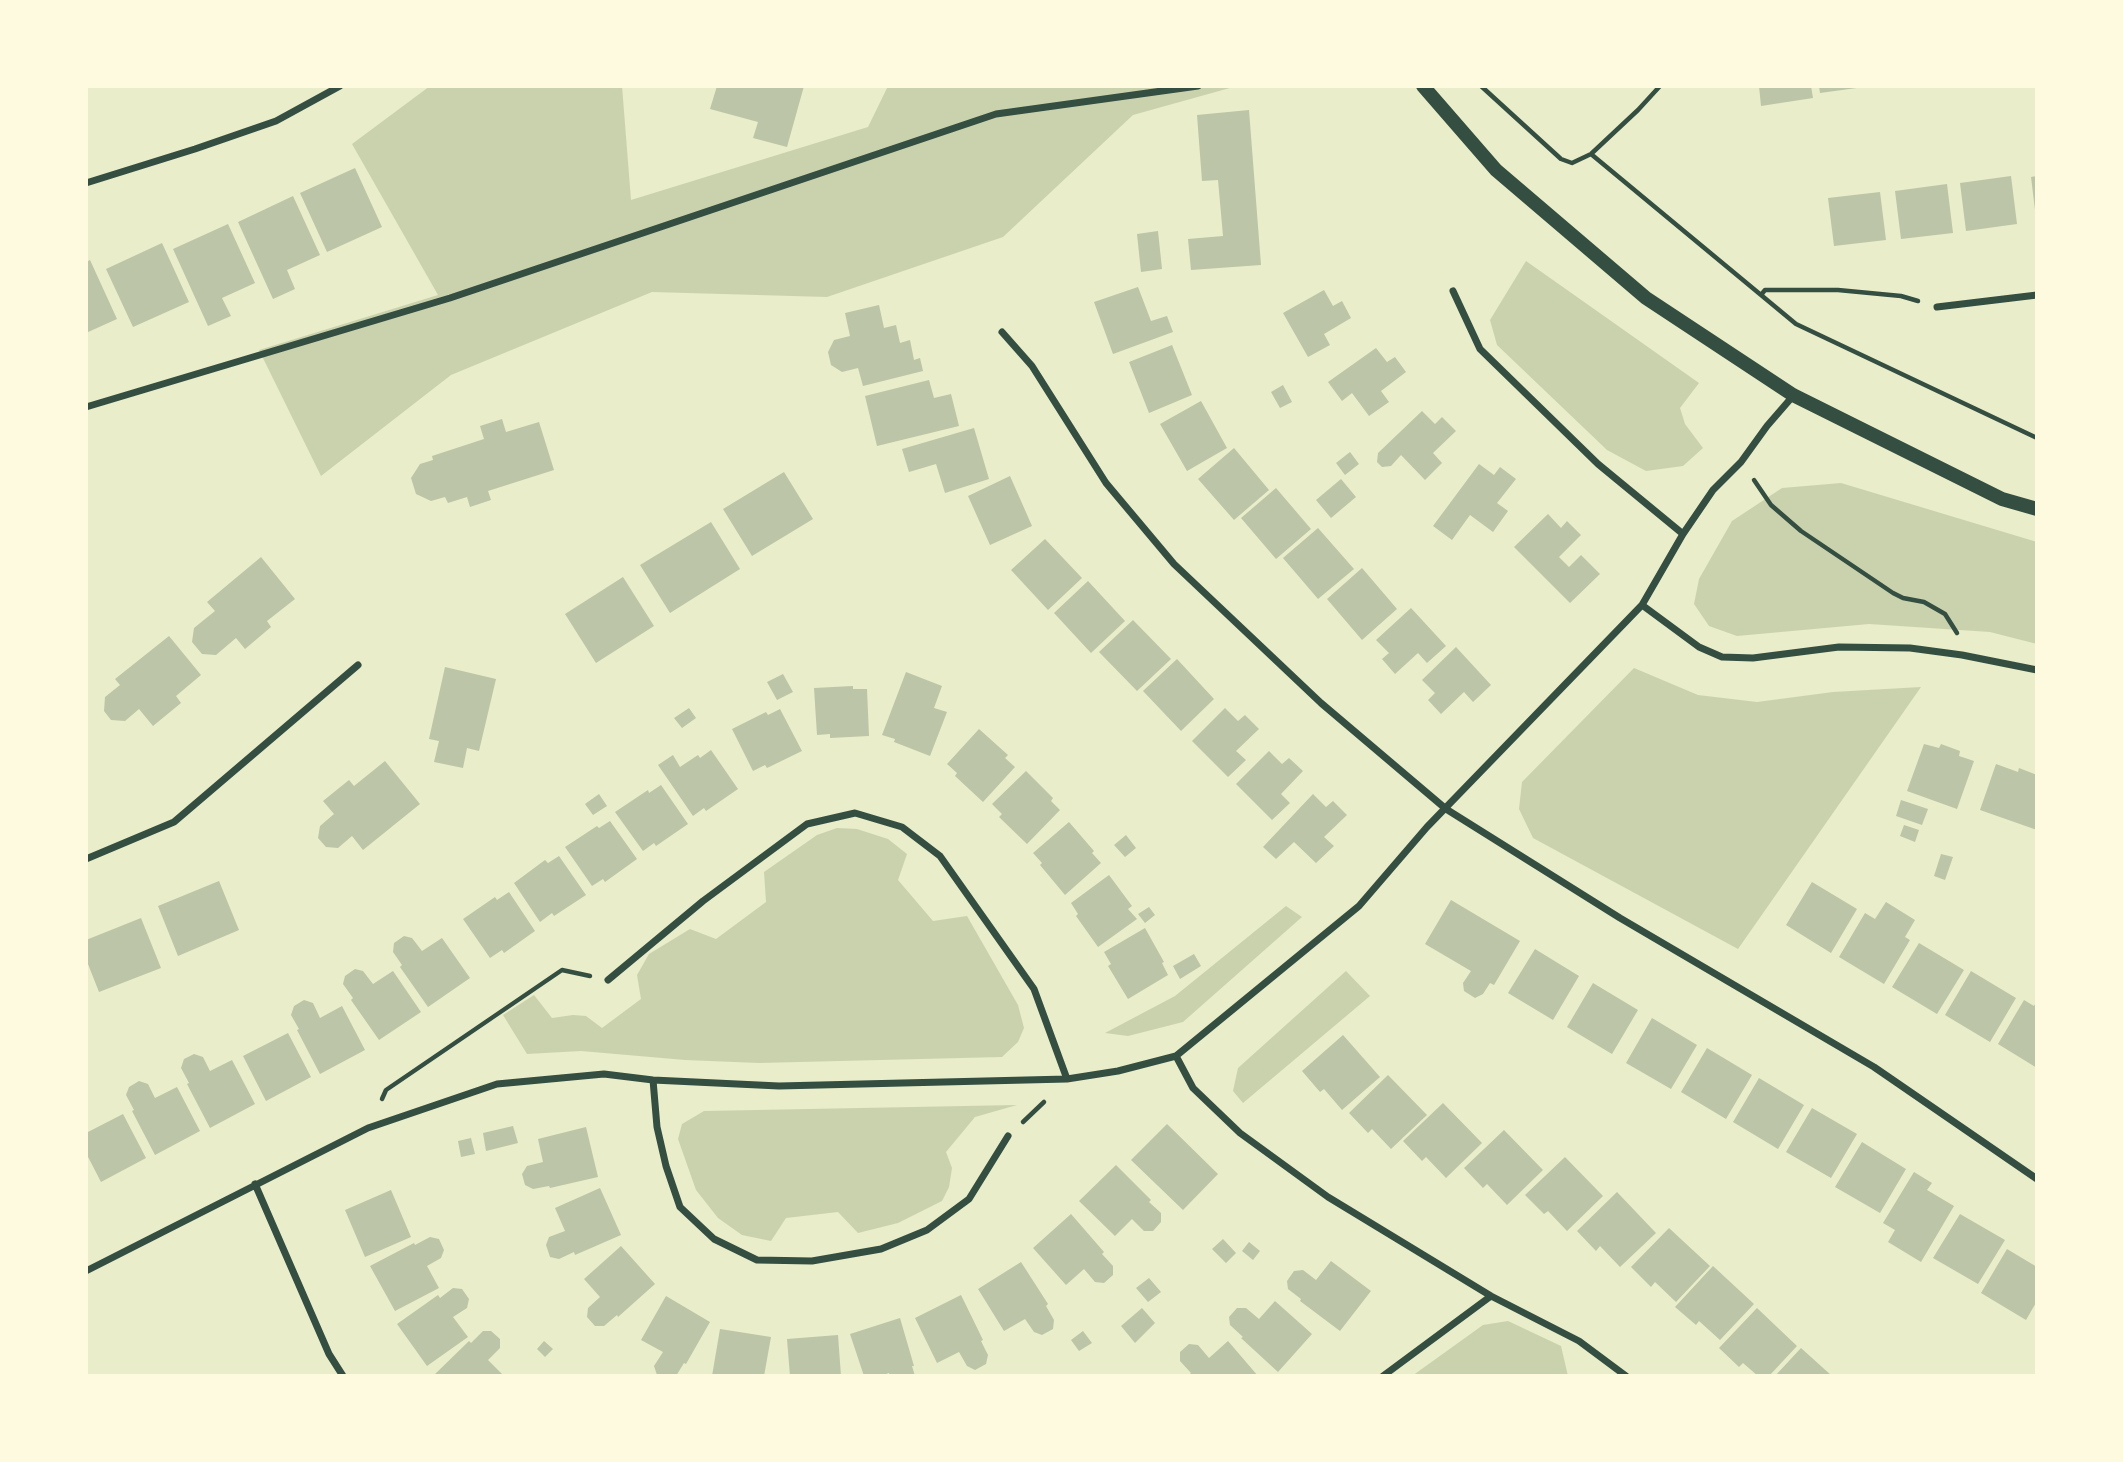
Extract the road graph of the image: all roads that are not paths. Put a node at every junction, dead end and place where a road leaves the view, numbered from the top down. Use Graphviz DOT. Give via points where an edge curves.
graph roads {
  1 [pos="340,86"];
  2 [pos="1198,86"];
  3 [pos="1423,86"];
  4 [pos="86,183"];
  5 [pos="1453,291"];
  6 [pos="2037,295"];
  7 [pos="1937,307"];
  8 [pos="1002,332"];
  9 [pos="1793,395"];
  10 [pos="86,407"];
  11 [pos="2037,509"];
  12 [pos="1683,534"];
  13 [pos="1642,605"];
  14 [pos="358,665"];
  15 [pos="2037,670"];
  16 [pos="1446,809"];
  17 [pos="86,859"];
  18 [pos="608,980"];
  19 [pos="1176,1055"];
  20 [pos="1067,1079"];
  21 [pos="653,1080"];
  22 [pos="1008,1136"];
  23 [pos="2037,1179"];
  24 [pos="255,1184"];
  25 [pos="86,1271"];
  26 [pos="1491,1296"];
  27 [pos="343,1376"];
  28 [pos="1383,1376"];
  29 [pos="1626,1376"];
  1 -- 4 [label="street" via="276,121"];
  2 -- 10 [label="street" via="996,114 450,298"];
  3 -- 9 [label="main road" via="1496,170 1646,298"];
  5 -- 12 [label="street" via="1480,349 1598,464"];
  6 -- 7 [label="street"];
  8 -- 16 [label="street" via="1032,366 1105,483 1174,564 1321,703"];
  9 -- 11 [label="main road" via="2003,499"];
  9 -- 12 [label="street" via="1713,490"];
  12 -- 13 [label="street"];
  13 -- 15 [label="street" via="1699,647 1722,657 1753,658 1839,647 1910,648"];
  13 -- 16 [label="street"];
  14 -- 17 [label="street" via="174,822"];
  16 -- 19 [label="street" via="1359,906"];
  16 -- 23 [label="street" via="1620,918 1874,1067"];
  18 -- 20 [label="street" via="703,901 807,824 855,813 902,827 940,856 1034,989"];
  19 -- 20 [label="street"];
  19 -- 26 [label="street" via="1193,1088 1240,1133 1328,1197"];
  20 -- 21 [label="street" via="779,1086"];
  21 -- 22 [label="street" via="657,1126 680,1207 714,1239 757,1260 811,1261 881,1249 927,1230 969,1199"];
  21 -- 24 [label="street" via="604,1074 497,1084 368,1128"];
  24 -- 25 [label="street"];
  24 -- 27 [label="street"];
  26 -- 28 [label="street"];
  26 -- 29 [label="street" via="1579,1342"];
}
